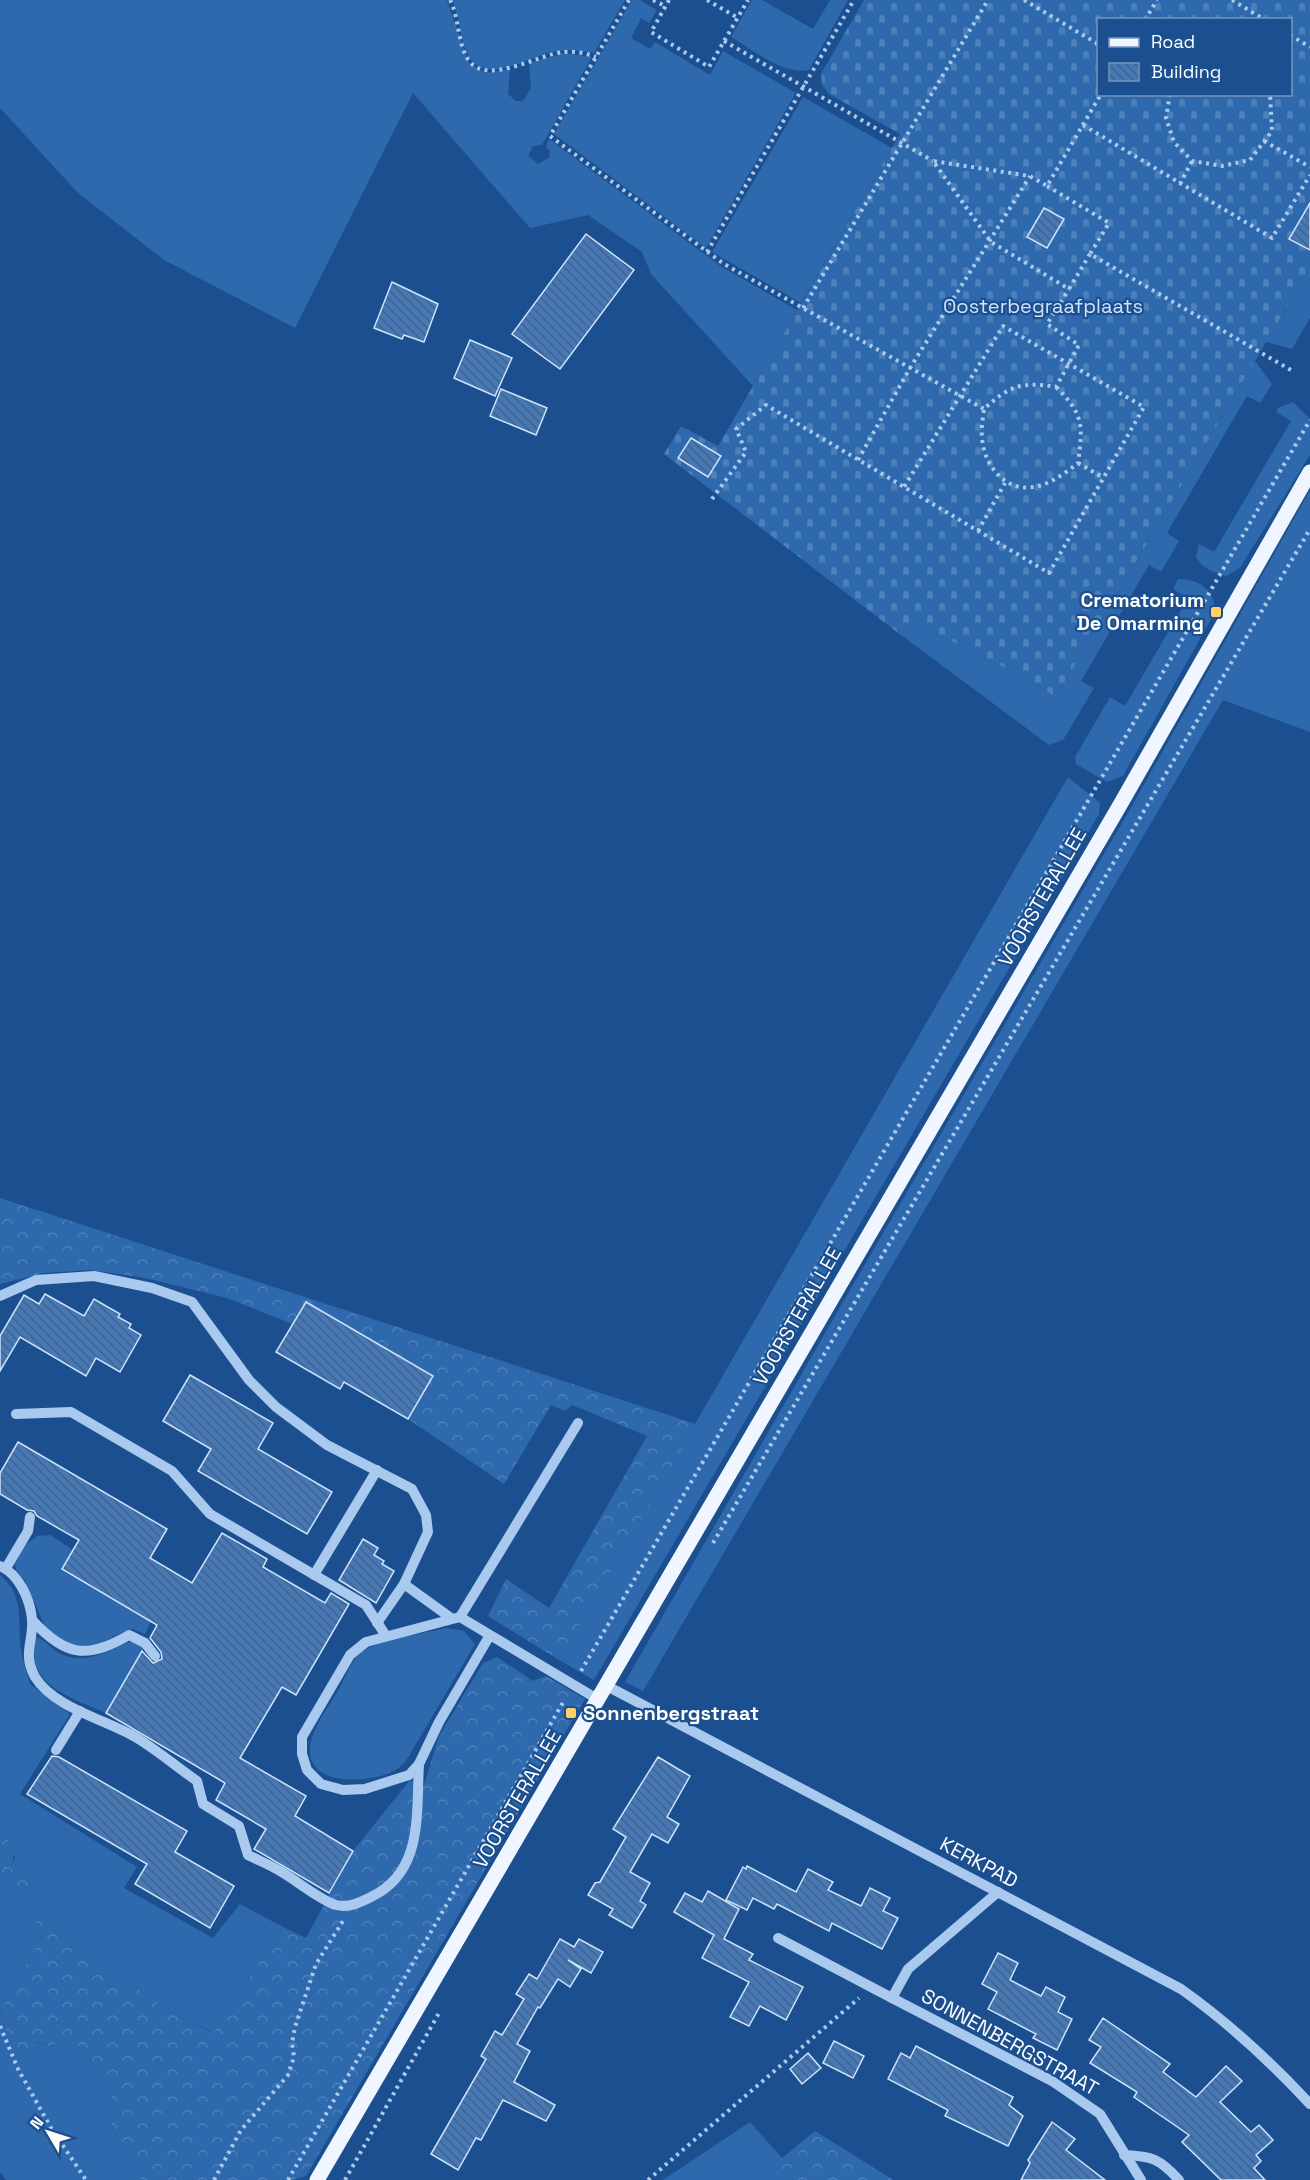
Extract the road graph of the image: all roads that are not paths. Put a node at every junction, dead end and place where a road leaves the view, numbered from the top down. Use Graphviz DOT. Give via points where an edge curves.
graph roads {
  1 [pos="1310,472"];
  2 [pos="0,1296"];
  3 [pos="16,1414"];
  4 [pos="578,1423"];
  5 [pos="376,1470"];
  6 [pos="30,1517"];
  7 [pos="3,1567"];
  8 [pos="314,1575"];
  9 [pos="404,1584"];
  10 [pos="455,1617"];
  11 [pos="32,1620"];
  12 [pos="377,1623"];
  13 [pos="490,1635"];
  14 [pos="386,1636"];
  15 [pos="155,1656"];
  16 [pos="607,1686"];
  17 [pos="599,1700"];
  18 [pos="80,1711"];
  19 [pos="56,1750"];
  20 [pos="419,1764"];
  21 [pos="998,1892"];
  22 [pos="778,1938"];
  23 [pos="892,1998"];
  24 [pos="1310,2104"];
  25 [pos="1124,2155"];
  26 [pos="317,2180"];
  27 [pos="1142,2180"];
  28 [pos="1179,2180"];
  1 -- 16 [label="main road, VOORSTERALLEE"];
  2 -- 5 [label="street" via="36,1280 94,1276 152,1288 192,1302 249,1380 276,1407 327,1445"];
  3 -- 8 [label="street" via="70,1412 172,1471 210,1514"];
  4 -- 10 [label="street"];
  5 -- 8 [label="street"];
  5 -- 9 [label="street" via="412,1489 426,1515 428,1532"];
  6 -- 7 [label="street" via="28,1531"];
  7 -- 11 [label="street" via="18,1580 27,1596"];
  8 -- 12 [label="street" via="366,1605"];
  9 -- 10 [label="street"];
  9 -- 12 [label="street"];
  10 -- 13 [label="street"];
  10 -- 14 [label="street"];
  11 -- 15 [label="street" via="66,1649 91,1652 110,1647 129,1635 145,1643"];
  11 -- 18 [label="street" via="29,1663 36,1678 50,1693"];
  12 -- 14 [label="street"];
  13 -- 17 [label="street"];
  13 -- 20 [label="street"];
  14 -- 20 [label="street" via="366,1642 350,1655 302,1737 302,1754 307,1770 321,1784 343,1790 365,1790 395,1781 409,1775"];
  16 -- 17 [label="main road, VOORSTERALLEE"];
  16 -- 21 [label="street, KERKPAD"];
  17 -- 26 [label="main road, VOORSTERALLEE"];
  18 -- 19 [label="street"];
  18 -- 20 [label="street" via="136,1737 197,1781 203,1804 239,1826 248,1855 335,1905 353,1905 375,1895 409,1860 414,1846"];
  21 -- 23 [label="street, SONNENBERGSTRAAT" via="908,1969"];
  21 -- 24 [label="street, KERKPAD" via="1181,1989 1228,2022"];
  22 -- 23 [label="street, SONNENBERGSTRAAT"];
  23 -- 25 [label="street, SONNENBERGSTRAAT" via="1052,2081 1093,2107"];
  25 -- 27 [label="street, SONNENBERGSTRAAT"];
  25 -- 28 [label="street" via="1146,2156 1164,2163"];
}
